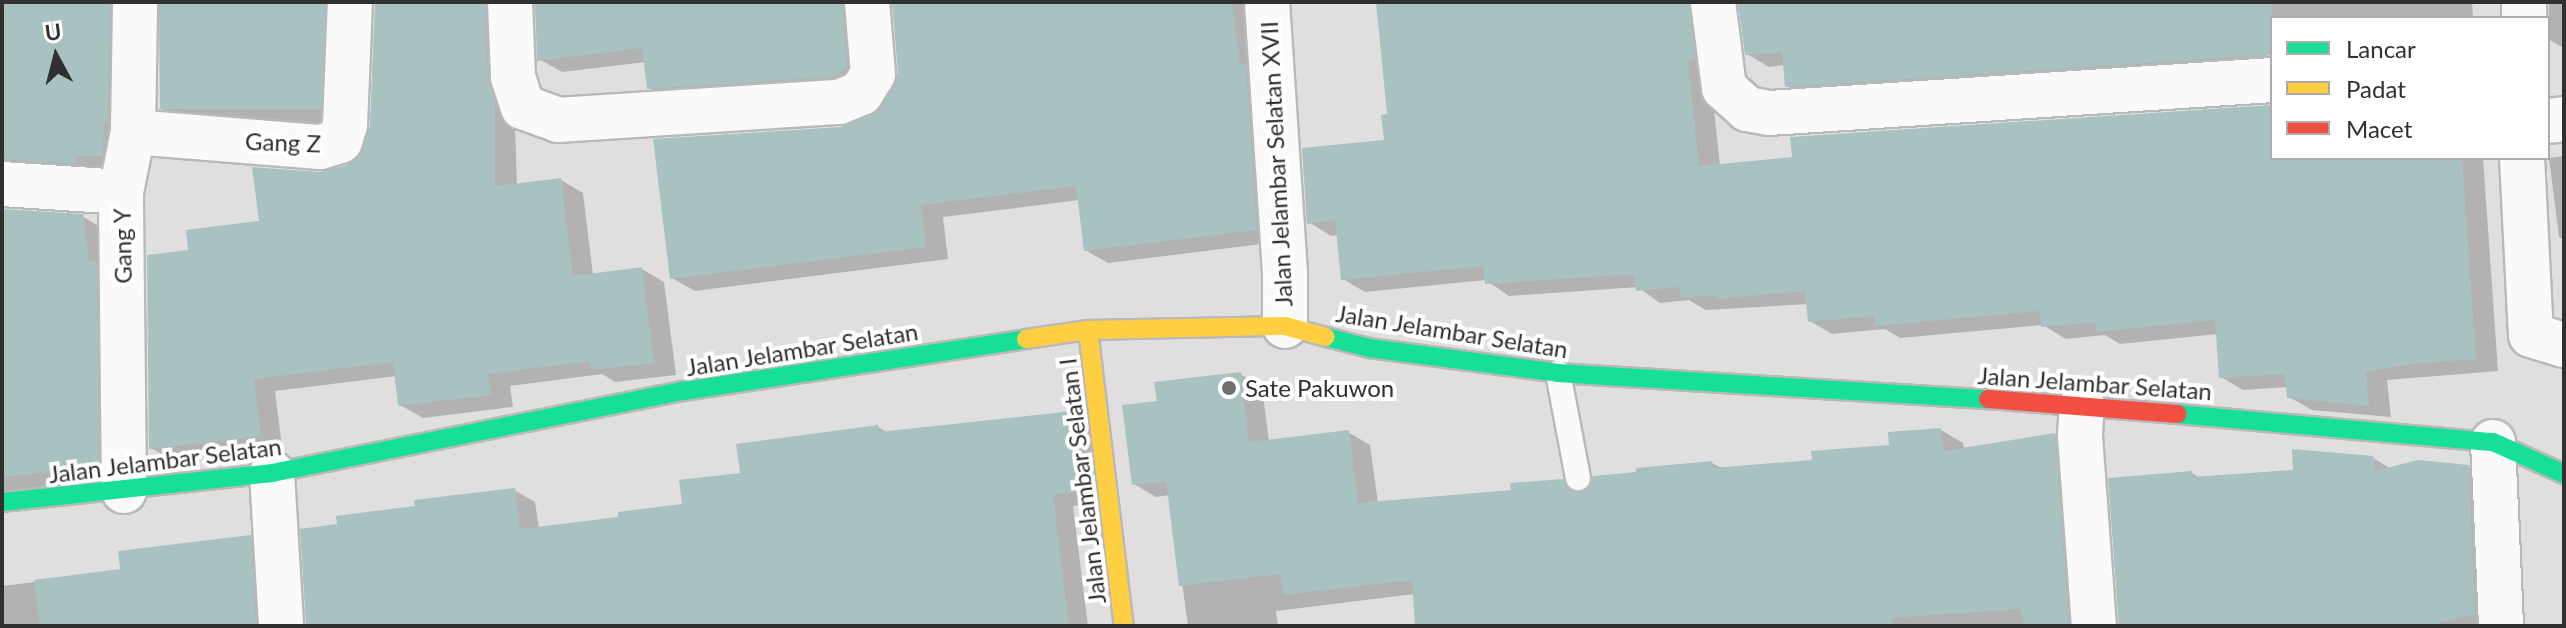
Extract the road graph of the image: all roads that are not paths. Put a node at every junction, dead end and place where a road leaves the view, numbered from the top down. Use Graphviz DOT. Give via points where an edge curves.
graph roads {
  1 [pos="135,2"];
  2 [pos="350,2"];
  3 [pos="510,2"];
  4 [pos="867,2"];
  5 [pos="1267,2"];
  6 [pos="1713,2"];
  7 [pos="2270,80"];
  8 [pos="133,132"];
  9 [pos="2522,160"];
  10 [pos="2,184"];
  11 [pos="121,192"];
  12 [pos="1285,326"];
  13 [pos="1088,330"];
  14 [pos="2548,340"];
  15 [pos="1558,373"];
  16 [pos="2082,405"];
  17 [pos="2493,442"];
  18 [pos="272,473"];
  19 [pos="2564,474"];
  20 [pos="1578,478"];
  21 [pos="124,491"];
  22 [pos="2,502"];
  23 [pos="281,626"];
  24 [pos="1124,626"];
  25 [pos="2094,626"];
  26 [pos="2501,626"];
  1 -- 8 [label="street, Gang Y"];
  2 -- 8 [label="street, Gang Z" via="340,141 320,147"];
  3 -- 4 [label="street" via="513,77 523,107 558,120 839,102 861,93 873,74"];
  5 -- 12 [label="street, Jalan Jelambar Selatan XVII"];
  6 -- 7 [label="street" via="1724,88 1747,109 1769,113"];
  8 -- 11 [label="street, Gang Y"];
  9 -- 14 [label="street"];
  10 -- 11 [label="street"];
  11 -- 21 [label="street, Gang Y"];
  12 -- 13 [label="street, Jalan Jelambar Selatan"];
  12 -- 15 [label="street, Jalan Jelambar Selatan" via="1369,348"];
  13 -- 18 [label="street, Jalan Jelambar Selatan" via="684,391"];
  13 -- 24 [label="street, Jalan Jelambar Selatan I"];
  15 -- 16 [label="street, Jalan Jelambar Selatan"];
  15 -- 20 [label="lane"];
  16 -- 17 [label="street, Jalan Jelambar Selatan"];
  16 -- 25 [label="street"];
  17 -- 19 [label="street, Jalan Jelambar Selatan"];
  17 -- 26 [label="street"];
  18 -- 21 [label="street, Jalan Jelambar Selatan"];
  18 -- 23 [label="street"];
  21 -- 22 [label="street, Jalan Jelambar Selatan"];
}
